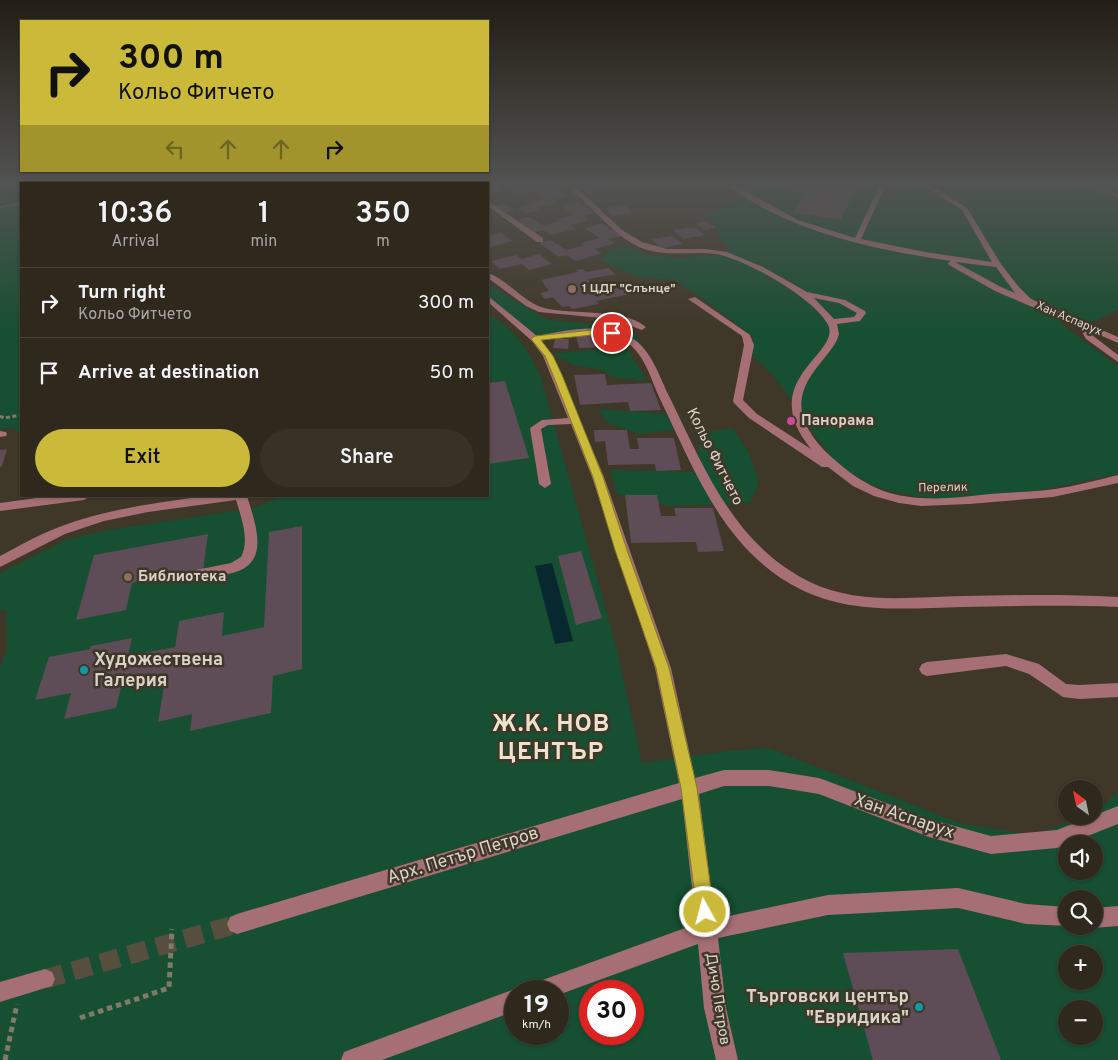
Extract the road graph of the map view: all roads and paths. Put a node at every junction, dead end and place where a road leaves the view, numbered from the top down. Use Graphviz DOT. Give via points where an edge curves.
graph roads {
  1 [pos="532,234"];
  2 [pos="624,234"];
  3 [pos="841,234"];
  4 [pos="860,234"];
  5 [pos="980,234"];
  6 [pos="858,239"];
  7 [pos="540,240"];
  8 [pos="941,256"];
  9 [pos="998,265"];
  10 [pos="489,276"];
  11 [pos="804,294"];
  12 [pos="489,299"];
  13 [pos="692,299"];
  14 [pos="1028,302"];
  15 [pos="502,308"];
  16 [pos="489,313"];
  17 [pos="832,322"];
  18 [pos="1087,326"];
  19 [pos="642,327"];
  20 [pos="535,339"];
  21 [pos="1118,340"];
  22 [pos="1118,359"];
  23 [pos="20,415"];
  24 [pos="0,416"];
  25 [pos="576,421"];
  26 [pos="833,468"];
  27 [pos="1118,479"];
  28 [pos="545,484"];
  29 [pos="76,497"];
  30 [pos="230,497"];
  31 [pos="241,497"];
  32 [pos="0,507"];
  33 [pos="0,562"];
  34 [pos="201,574"];
  35 [pos="1118,602"];
  36 [pos="927,669"];
  37 [pos="1118,690"];
  38 [pos="689,788"];
  39 [pos="1118,815"];
  40 [pos="1058,916"];
  41 [pos="1118,916"];
  42 [pos="1103,917"];
  43 [pos="237,924"];
  44 [pos="172,929"];
  45 [pos="708,930"];
  46 [pos="45,979"];
  47 [pos="569,980"];
  48 [pos="21,986"];
  49 [pos="0,992"];
  50 [pos="504,1004"];
  51 [pos="80,1018"];
  52 [pos="5,1060"];
  53 [pos="352,1060"];
  54 [pos="727,1060"];
  1 -- 7 [label="street"];
  2 -- 11 [label="street" via="640,245 727,254"];
  3 -- 6 [label="street"];
  4 -- 6 [label="street"];
  5 -- 9 [label="street, Хан Аспарух"];
  6 -- 8 [label="street"];
  8 -- 9 [label="street"];
  8 -- 14 [label="street" via="998,289"];
  9 -- 14 [label="street, Хан Аспарух"];
  10 -- 19 [label="street" via="542,310 613,317"];
  11 -- 17 [label="street"];
  11 -- 17 [label="street" via="847,302 862,313 857,319"];
  12 -- 15 [label="street, Дичо Петров"];
  13 -- 26 [label="street" via="746,335 749,345 738,400 753,416"];
  14 -- 18 [label="street, Хан Аспарух"];
  15 -- 16 [label="street"];
  15 -- 20 [label="street, Дичо Петров"];
  17 -- 26 [label="street, Перелик" via="834,336 830,346 811,367 795,403 811,443"];
  18 -- 21 [label="street, Хан Аспарух"];
  18 -- 22 [label="street" via="1090,338"];
  20 -- 25 [label="street, Дичо Петров" via="548,356"];
  20 -- 35 [label="street, Кольо Фитчето" via="602,332 624,337 638,347 698,468 729,522 775,568 820,593 868,603"];
  23 -- 24 [label="path"];
  25 -- 28 [label="street" via="546,422 535,428"];
  25 -- 38 [label="street, Дичо Петров" via="663,668"];
  26 -- 27 [label="street, Перелик" via="877,493 907,501 940,504 1055,492"];
  29 -- 32 [label="street"];
  30 -- 33 [label="street" via="95,520 61,531"];
  31 -- 34 [label="street" via="252,549 249,558 240,564"];
  36 -- 37 [label="street" via="1006,660 1034,669 1063,690"];
  38 -- 39 [label="street, Хан Аспарух" via="724,778 769,778 819,786 928,828 991,845 1057,839"];
  38 -- 43 [label="street, Арх. Петър Петров"];
  38 -- 45 [label="street, Дичо Петров"];
  40 -- 45 [label="street" via="1026,914 958,898 828,905"];
  41 -- 42 [label="street"];
  44 -- 51 [label="path" via="169,988"];
  45 -- 47 [label="street"];
  45 -- 54 [label="street, Дичо Петров" via="716,1008"];
  46 -- 48 [label="street"];
  48 -- 49 [label="street"];
  48 -- 52 [label="path"];
  50 -- 53 [label="street"];
}
